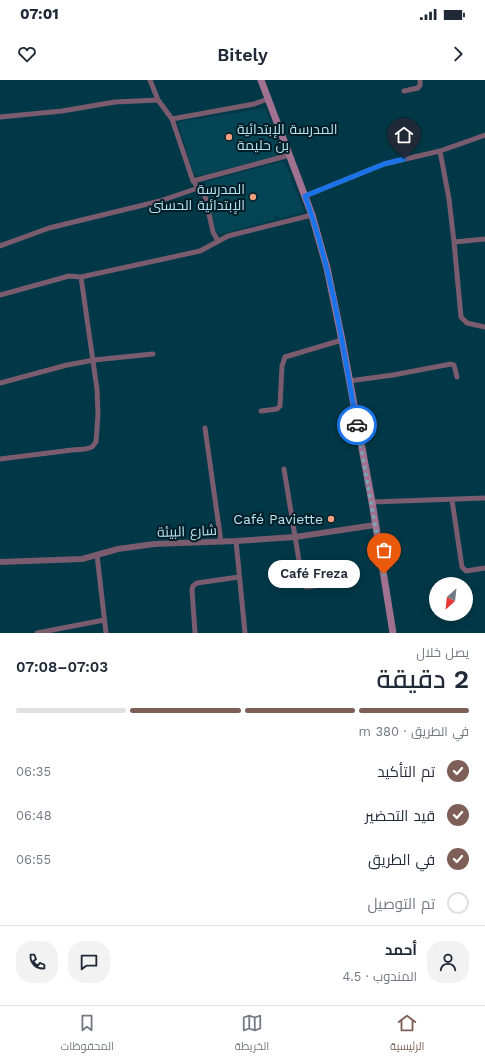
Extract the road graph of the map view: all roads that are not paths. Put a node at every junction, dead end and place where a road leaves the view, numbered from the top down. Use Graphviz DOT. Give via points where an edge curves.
graph roads {
  1 [pos="150,80"];
  2 [pos="261,80"];
  3 [pos="420,80"];
  4 [pos="404,91"];
  5 [pos="268,99"];
  6 [pos="158,100"];
  7 [pos="0,117"];
  8 [pos="172,119"];
  9 [pos="485,135"];
  10 [pos="440,151"];
  11 [pos="290,155"];
  12 [pos="193,181"];
  13 [pos="198,188"];
  14 [pos="305,196"];
  15 [pos="312,215"];
  16 [pos="485,239"];
  17 [pos="218,241"];
  18 [pos="454,242"];
  19 [pos="0,246"];
  20 [pos="81,276"];
  21 [pos="0,295"];
  22 [pos="485,327"];
  23 [pos="342,340"];
  24 [pos="153,354"];
  25 [pos="94,360"];
  26 [pos="458,377"];
  27 [pos="349,381"];
  28 [pos="0,383"];
  29 [pos="261,411"];
  30 [pos="205,428"];
  31 [pos="0,459"];
  32 [pos="284,470"];
  33 [pos="485,498"];
  34 [pos="452,500"];
  35 [pos="372,502"];
  36 [pos="375,525"];
  37 [pos="295,537"];
  38 [pos="236,541"];
  39 [pos="221,542"];
  40 [pos="97,555"];
  41 [pos="0,562"];
  42 [pos="485,568"];
  43 [pos="240,577"];
  44 [pos="336,583"];
  45 [pos="104,620"];
  46 [pos="30,633"];
  47 [pos="36,633"];
  48 [pos="106,633"];
  49 [pos="196,633"];
  50 [pos="245,633"];
  51 [pos="393,633"];
  1 -- 6 [label="street"];
  2 -- 5 [label="main road"];
  3 -- 4 [label="street" via="418,88"];
  5 -- 8 [label="street" via="254,104"];
  5 -- 11 [label="main road"];
  6 -- 7 [label="street" via="115,102 62,111"];
  6 -- 8 [label="street"];
  8 -- 12 [label="street"];
  9 -- 10 [label="street"];
  10 -- 14 [label="street" via="384,164"];
  10 -- 18 [label="street"];
  11 -- 12 [label="street"];
  11 -- 14 [label="main road"];
  12 -- 13 [label="street"];
  13 -- 17 [label="street" via="205,196 213,232"];
  13 -- 19 [label="street" via="160,201 49,228"];
  14 -- 15 [label="main road"];
  15 -- 17 [label="street" via="228,236"];
  15 -- 23 [label="main road" via="327,268"];
  16 -- 18 [label="street"];
  17 -- 20 [label="street" via="200,251"];
  18 -- 22 [label="street" via="461,317 467,323"];
  20 -- 21 [label="street" via="69,276"];
  20 -- 25 [label="street"];
  23 -- 27 [label="main road"];
  23 -- 29 [label="street" via="285,357 282,362 280,406 277,409"];
  24 -- 25 [label="street"];
  25 -- 28 [label="street"];
  25 -- 31 [label="street" via="98,401 95,446"];
  26 -- 27 [label="street" via="456,368 451,364"];
  27 -- 35 [label="main road"];
  30 -- 39 [label="street"];
  32 -- 37 [label="street"];
  33 -- 34 [label="street"];
  34 -- 35 [label="street"];
  34 -- 42 [label="street" via="462,567 466,571"];
  35 -- 36 [label="main road"];
  36 -- 37 [label="street, شارع البيئة"];
  36 -- 51 [label="main road"];
  37 -- 38 [label="street, شارع البيئة"];
  37 -- 44 [label="street" via="303,585 314,587"];
  38 -- 39 [label="street, شارع البيئة"];
  38 -- 43 [label="street"];
  39 -- 40 [label="street, شارع البيئة" via="154,544"];
  40 -- 41 [label="street, شارع البيئة" via="82,559"];
  40 -- 45 [label="street"];
  43 -- 49 [label="street" via="197,582 193,586"];
  43 -- 50 [label="street"];
  45 -- 47 [label="street"];
  45 -- 48 [label="street"];
  46 -- 47 [label="street"];
}
